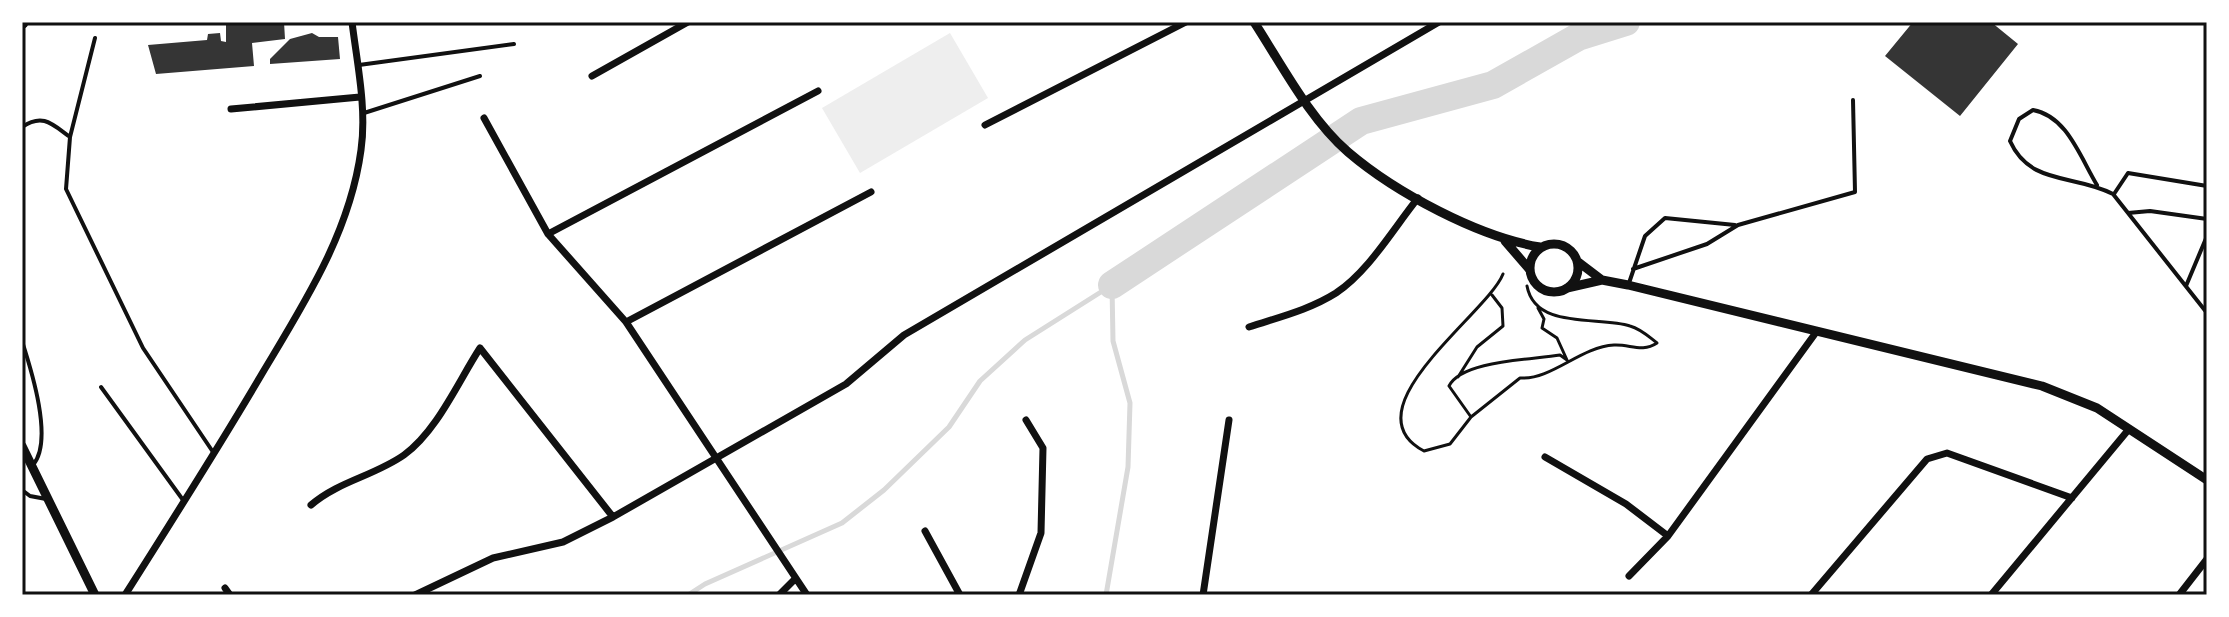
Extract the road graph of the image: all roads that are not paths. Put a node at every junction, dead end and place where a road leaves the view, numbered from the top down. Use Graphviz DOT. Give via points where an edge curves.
graph roads {
  1 [pos="352,22"];
  2 [pos="688,22"];
  3 [pos="1186,22"];
  4 [pos="1254,22"];
  5 [pos="1439,22"];
  6 [pos="1422,26"];
  7 [pos="95,38"];
  8 [pos="514,44"];
  9 [pos="357,66"];
  10 [pos="480,76"];
  11 [pos="592,76"];
  12 [pos="818,91"];
  13 [pos="360,97"];
  14 [pos="1304,99"];
  15 [pos="1853,100"];
  16 [pos="231,109"];
  17 [pos="362,114"];
  18 [pos="484,118"];
  19 [pos="985,125"];
  20 [pos="22,127"];
  21 [pos="70,137"];
  22 [pos="2097,185"];
  23 [pos="2207,186"];
  24 [pos="871,192"];
  25 [pos="2113,194"];
  26 [pos="1418,198"];
  27 [pos="2128,213"];
  28 [pos="2207,219"];
  29 [pos="1738,225"];
  30 [pos="548,234"];
  31 [pos="2207,236"];
  32 [pos="1505,241"];
  33 [pos="1540,247"];
  34 [pos="1577,261"];
  35 [pos="1633,269"];
  36 [pos="1530,270"];
  37 [pos="1602,280"];
  38 [pos="1628,285"];
  39 [pos="2186,286"];
  40 [pos="1567,288"];
  41 [pos="2207,313"];
  42 [pos="626,322"];
  43 [pos="1249,327"];
  44 [pos="1817,331"];
  45 [pos="22,341"];
  46 [pos="101,387"];
  47 [pos="1026,420"];
  48 [pos="1229,420"];
  49 [pos="2129,429"];
  50 [pos="22,446"];
  51 [pos="215,454"];
  52 [pos="713,457"];
  53 [pos="1545,457"];
  54 [pos="31,466"];
  55 [pos="2207,480"];
  56 [pos="22,490"];
  57 [pos="2072,498"];
  58 [pos="46,499"];
  59 [pos="184,502"];
  60 [pos="311,505"];
  61 [pos="613,517"];
  62 [pos="925,531"];
  63 [pos="1668,536"];
  64 [pos="2207,559"];
  65 [pos="1629,576"];
  66 [pos="795,579"];
  67 [pos="95,595"];
  68 [pos="125,595"];
  69 [pos="415,595"];
  70 [pos="779,595"];
  71 [pos="807,595"];
  72 [pos="960,595"];
  73 [pos="1019,595"];
  74 [pos="1203,595"];
  75 [pos="1811,595"];
  76 [pos="1991,595"];
  77 [pos="2179,595"];
  1 -- 9 [label="street"];
  2 -- 11 [label="street"];
  3 -- 19 [label="street"];
  4 -- 14 [label="street"];
  5 -- 6 [label="street"];
  6 -- 14 [label="street"];
  7 -- 21 [label="lane"];
  8 -- 9 [label="lane"];
  9 -- 13 [label="street"];
  10 -- 17 [label="lane"];
  12 -- 30 [label="street"];
  13 -- 16 [label="street"];
  13 -- 17 [label="street"];
  14 -- 26 [label="street" via="1347,151"];
  14 -- 52 [label="street" via="904,335 846,384"];
  15 -- 29 [label="lane" via="1855,192"];
  17 -- 51 [label="street" via="357,175 337,238"];
  18 -- 30 [label="street"];
  20 -- 21 [label="lane" via="45,119"];
  21 -- 51 [label="lane" via="66,189 143,348"];
  22 -- 22 [label="lane" via="2059,178 2019,160 2010,141 2019,119 2033,110 2049,113 2062,125"];
  22 -- 25 [label="lane"];
  23 -- 25 [label="lane" via="2128,173"];
  24 -- 42 [label="street"];
  25 -- 27 [label="lane"];
  26 -- 32 [label="street"];
  26 -- 43 [label="street" via="1338,291 1308,308"];
  27 -- 28 [label="lane"];
  27 -- 39 [label="lane"];
  29 -- 35 [label="lane" via="1707,244"];
  29 -- 35 [label="lane" via="1665,218 1645,236"];
  30 -- 42 [label="street"];
  31 -- 39 [label="lane"];
  32 -- 33 [label="street"];
  32 -- 36 [label="street"];
  33 -- 34 [label="street" via="1558,243"];
  33 -- 36 [label="street"];
  34 -- 37 [label="street"];
  34 -- 40 [label="street" via="1577,276"];
  35 -- 38 [label="lane"];
  36 -- 40 [label="street" via="1543,289"];
  37 -- 38 [label="street"];
  37 -- 40 [label="street"];
  38 -- 44 [label="street"];
  39 -- 41 [label="lane"];
  42 -- 52 [label="street"];
  44 -- 49 [label="street" via="2042,386 2097,408"];
  44 -- 63 [label="street"];
  45 -- 54 [label="lane" via="36,384 41,446"];
  46 -- 59 [label="lane"];
  47 -- 73 [label="street" via="1043,448 1041,533"];
  48 -- 74 [label="street"];
  49 -- 55 [label="street"];
  49 -- 57 [label="street"];
  50 -- 54 [label="street"];
  51 -- 59 [label="street"];
  52 -- 61 [label="street"];
  52 -- 66 [label="street"];
  53 -- 63 [label="street" via="1626,504"];
  54 -- 58 [label="street"];
  56 -- 58 [label="lane"];
  57 -- 75 [label="street" via="1947,453 1927,459"];
  57 -- 76 [label="street"];
  58 -- 67 [label="street"];
  59 -- 68 [label="street"];
  60 -- 61 [label="street" via="330,489 402,456 420,440 480,348"];
  61 -- 69 [label="street" via="563,542 493,558"];
  62 -- 72 [label="street"];
  63 -- 65 [label="street"];
  64 -- 77 [label="street"];
  66 -- 70 [label="street"];
  66 -- 71 [label="street"];
}
